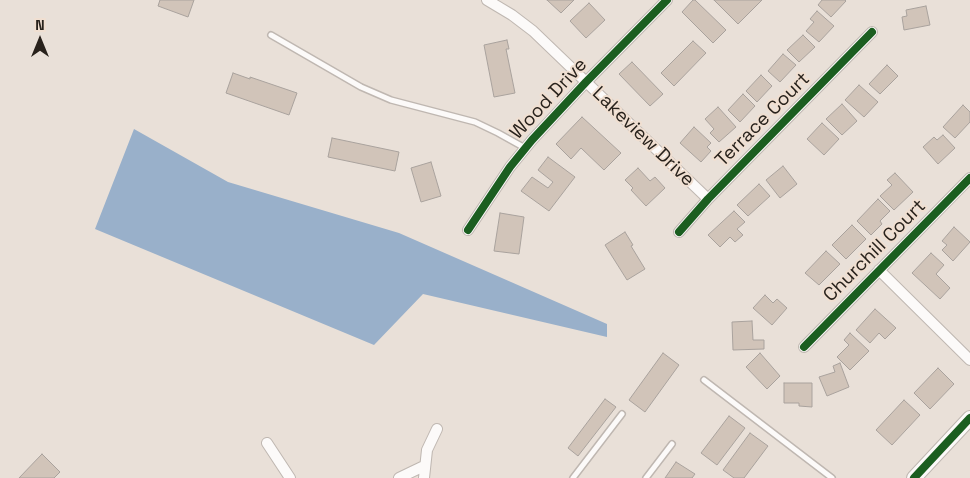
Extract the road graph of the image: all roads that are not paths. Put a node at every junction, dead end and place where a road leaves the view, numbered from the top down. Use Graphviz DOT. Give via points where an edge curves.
graph roads {
  1 [pos="487,0"];
  2 [pos="667,0"];
  3 [pos="872,32"];
  4 [pos="271,35"];
  5 [pos="586,82"];
  6 [pos="525,148"];
  7 [pos="970,178"];
  8 [pos="708,199"];
  9 [pos="468,230"];
  10 [pos="679,232"];
  11 [pos="879,270"];
  12 [pos="804,347"];
  13 [pos="970,360"];
  14 [pos="704,380"];
  15 [pos="622,414"];
  16 [pos="970,418"];
  17 [pos="437,428"];
  18 [pos="267,443"];
  19 [pos="672,444"];
  20 [pos="424,466"];
  21 [pos="290,478"];
  22 [pos="399,478"];
  23 [pos="424,478"];
  24 [pos="573,478"];
  25 [pos="646,478"];
  26 [pos="832,478"];
  27 [pos="914,478"];
  1 -- 5 [label="street, Lakeview Drive" via="533,31"];
  2 -- 5 [label="street, Wood Drive"];
  3 -- 8 [label="street, Terrace Court"];
  4 -- 6 [label="lane" via="361,87 391,100 474,122"];
  5 -- 6 [label="street, Wood Drive"];
  5 -- 8 [label="street, Lakeview Drive"];
  6 -- 9 [label="street, Wood Drive"];
  7 -- 11 [label="street, Churchill Court"];
  8 -- 10 [label="street, Terrace Court"];
  11 -- 12 [label="street, Churchill Court"];
  11 -- 13 [label="street"];
  14 -- 26 [label="lane"];
  15 -- 24 [label="lane"];
  16 -- 27 [label="street"];
  17 -- 20 [label="street"];
  18 -- 21 [label="street"];
  19 -- 25 [label="lane"];
  20 -- 22 [label="street"];
  20 -- 23 [label="street"];
}
